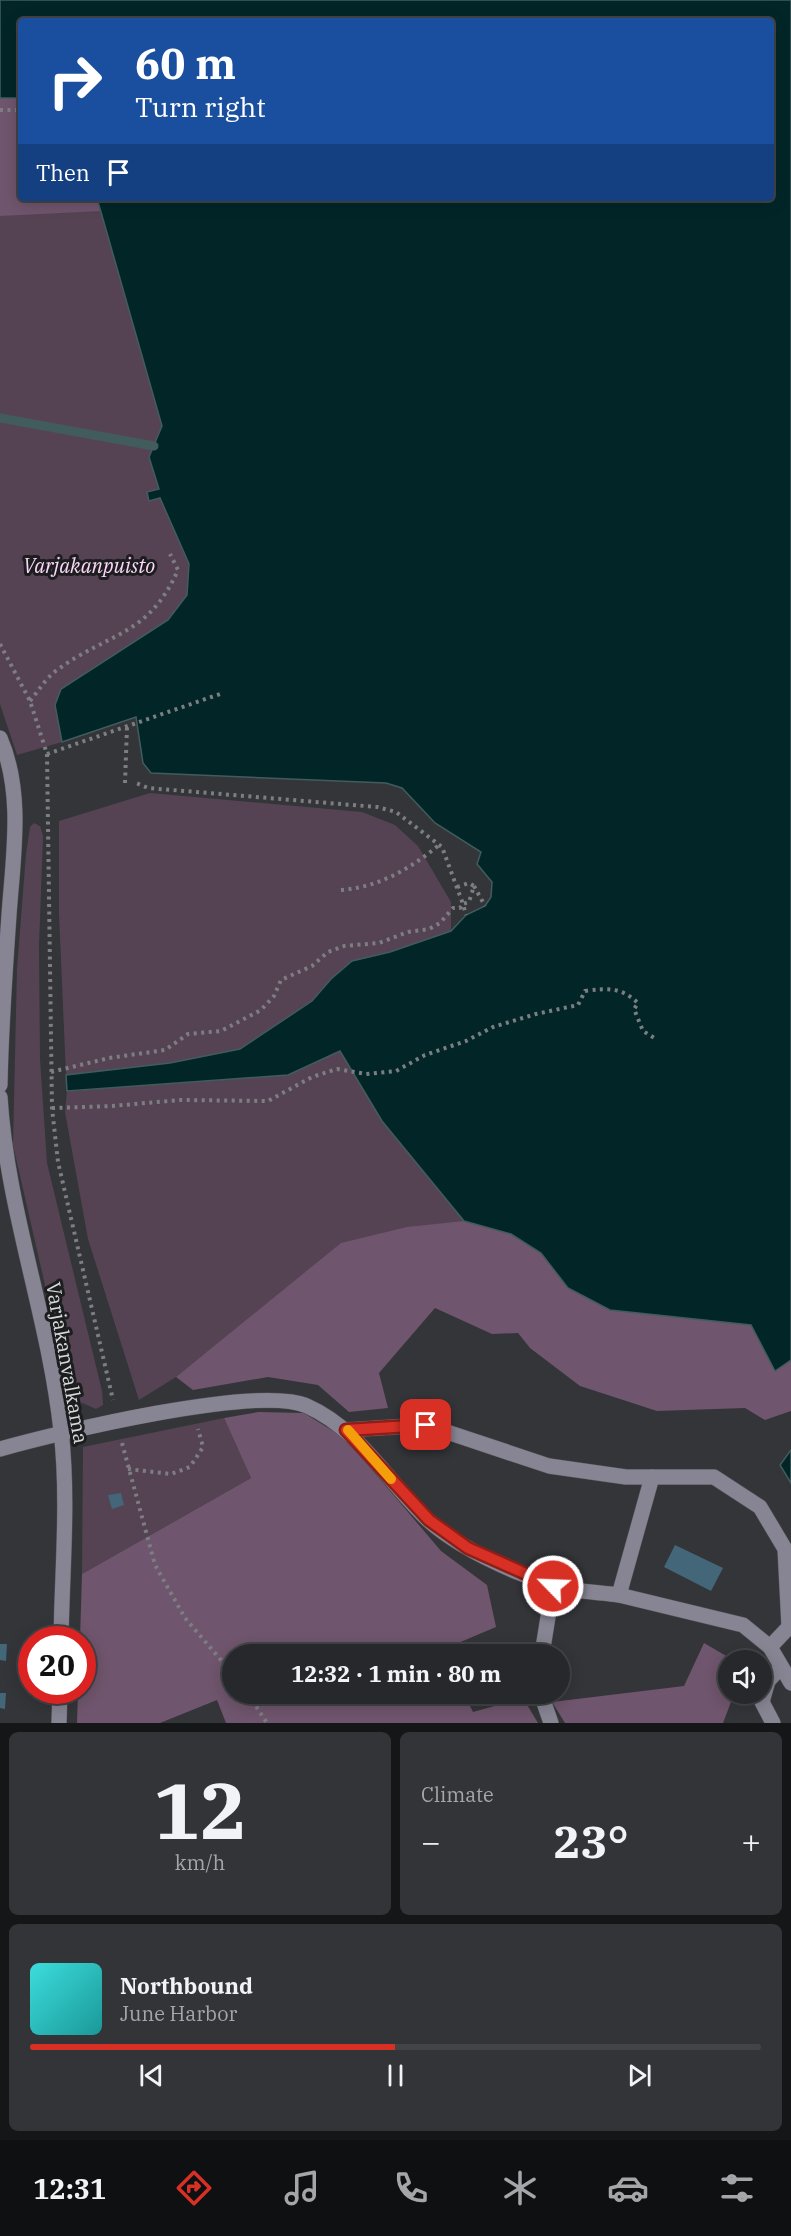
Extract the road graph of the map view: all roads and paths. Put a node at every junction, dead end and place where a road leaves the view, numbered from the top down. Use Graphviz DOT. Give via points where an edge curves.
graph roads {
  1 [pos="0,110"];
  2 [pos="18,110"];
  3 [pos="170,554"];
  4 [pos="0,644"];
  5 [pos="220,694"];
  6 [pos="30,701"];
  7 [pos="127,727"];
  8 [pos="0,738"];
  9 [pos="47,754"];
  10 [pos="4,758"];
  11 [pos="125,783"];
  12 [pos="136,783"];
  13 [pos="439,845"];
  14 [pos="457,886"];
  15 [pos="474,886"];
  16 [pos="341,890"];
  17 [pos="463,904"];
  18 [pos="485,906"];
  19 [pos="466,915"];
  20 [pos="656,1039"];
  21 [pos="51,1072"];
  22 [pos="0,1085"];
  23 [pos="0,1097"];
  24 [pos="52,1108"];
  25 [pos="185,1408"];
  26 [pos="118,1422"];
  27 [pos="346,1430"];
  28 [pos="61,1432"];
  29 [pos="0,1449"];
  30 [pos="128,1469"];
  31 [pos="652,1477"];
  32 [pos="553,1586"];
  33 [pos="619,1595"];
  34 [pos="61,1626"];
  35 [pos="544,1644"];
  36 [pos="770,1647"];
  37 [pos="222,1661"];
  38 [pos="781,1667"];
  39 [pos="791,1683"];
  40 [pos="60,1704"];
  41 [pos="255,1704"];
  42 [pos="545,1704"];
  43 [pos="59,1723"];
  44 [pos="267,1723"];
  45 [pos="552,1723"];
  46 [pos="772,1723"];
  1 -- 2 [label="path"];
  3 -- 6 [label="path" via="178,570 169,590 148,617 59,669"];
  4 -- 6 [label="path"];
  5 -- 7 [label="path"];
  6 -- 9 [label="path"];
  7 -- 9 [label="path"];
  7 -- 11 [label="path"];
  8 -- 10 [label="street"];
  9 -- 21 [label="path"];
  10 -- 22 [label="street" via="16,819"];
  12 -- 13 [label="path" via="148,788 377,807 396,812"];
  13 -- 14 [label="path"];
  13 -- 16 [label="path" via="418,863 386,880"];
  14 -- 15 [label="path"];
  14 -- 17 [label="path"];
  15 -- 17 [label="path" via="469,902"];
  15 -- 18 [label="path"];
  17 -- 19 [label="path"];
  17 -- 21 [label="path" via="429,929 328,952 312,966 281,980 274,996 261,1010 221,1031 188,1034 165,1050"];
  20 -- 24 [label="path" via="644,1031 634,1009 638,1003 620,990 605,988 585,991 578,1005 493,1027 396,1071 366,1074 337,1070 312,1077 268,1101 180,1100"];
  21 -- 24 [label="path"];
  23 -- 28 [label="street, Varjakanvalkama" via="3,1148"];
  24 -- 26 [label="path" via="58,1162"];
  25 -- 26 [label="street"];
  25 -- 27 [label="street" via="259,1400 306,1405"];
  25 -- 30 [label="path" via="197,1425 203,1447 190,1467 171,1474"];
  26 -- 28 [label="street"];
  26 -- 30 [label="path"];
  27 -- 31 [label="street" via="426,1425 549,1466"];
  27 -- 32 [label="street" via="429,1520 468,1548"];
  28 -- 29 [label="street"];
  28 -- 34 [label="street, Varjakanvalkama"];
  30 -- 37 [label="path" via="154,1565 185,1618"];
  31 -- 33 [label="street"];
  31 -- 36 [label="street" via="714,1477 760,1507 785,1549 789,1627"];
  32 -- 33 [label="street"];
  32 -- 35 [label="street"];
  33 -- 36 [label="street" via="743,1625"];
  36 -- 38 [label="street"];
  38 -- 39 [label="street"];
  38 -- 46 [label="street" via="768,1681 762,1702"];
  40 -- 43 [label="street"];
  41 -- 44 [label="path"];
  42 -- 45 [label="street"];
}
